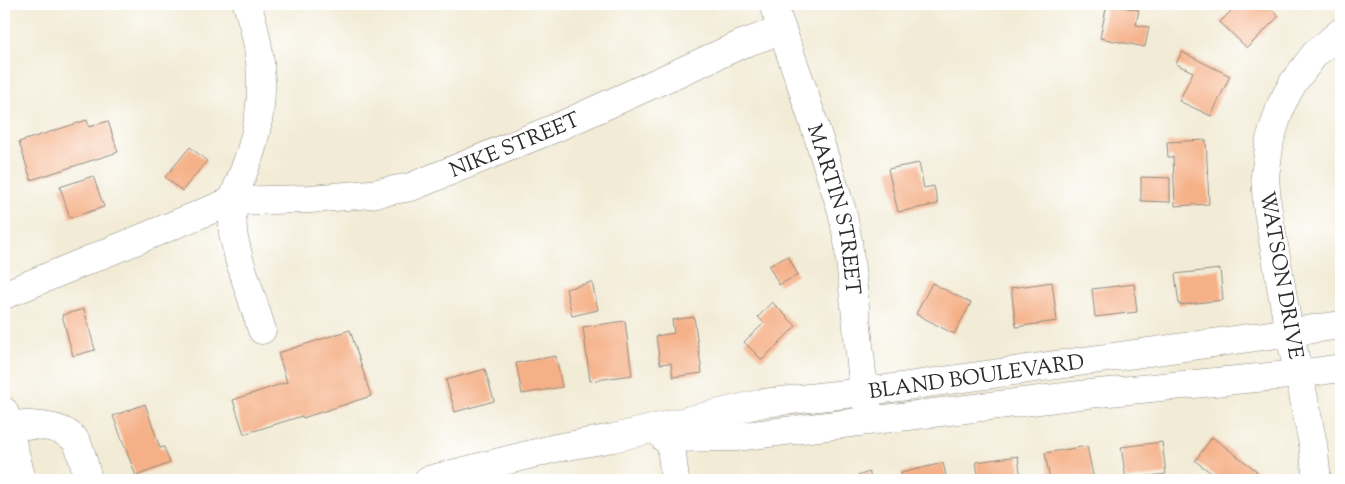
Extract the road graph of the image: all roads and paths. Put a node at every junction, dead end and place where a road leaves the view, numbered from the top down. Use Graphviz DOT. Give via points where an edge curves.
graph roads {
  1 [pos="248,4"];
  2 [pos="773,4"];
  3 [pos="782,30"];
  4 [pos="1341,32"];
  5 [pos="232,200"];
  6 [pos="4,294"];
  7 [pos="1341,325"];
  8 [pos="262,330"];
  9 [pos="1289,332"];
  10 [pos="1341,368"];
  11 [pos="1299,374"];
  12 [pos="864,392"];
  13 [pos="6,418"];
  14 [pos="870,421"];
  15 [pos="613,438"];
  16 [pos="670,438"];
  17 [pos="22,480"];
  18 [pos="88,480"];
  19 [pos="428,480"];
  20 [pos="675,480"];
  21 [pos="1317,480"];
  1 -- 5 [label="street" via="261,68 261,104 252,146"];
  2 -- 3 [label="street, MARTIN STREET"];
  3 -- 5 [label="street, NIKE STREET" via="742,44 560,126 411,187 310,199"];
  3 -- 12 [label="street, MARTIN STREET" via="842,211"];
  4 -- 9 [label="street, WATSON DRIVE" via="1315,54 1293,83 1281,105 1270,140 1265,176 1267,205"];
  5 -- 6 [label="street"];
  5 -- 8 [label="street" via="233,234"];
  7 -- 9 [label="street, BLAND BOULEVARD"];
  9 -- 11 [label="street, WATSON DRIVE"];
  9 -- 12 [label="street, BLAND BOULEVARD"];
  10 -- 11 [label="street, BLAND BOULEVARD"];
  11 -- 14 [label="street, BLAND BOULEVARD" via="1088,394"];
  11 -- 21 [label="street, WATSON DRIVE"];
  12 -- 14 [label="street, MARTIN STREET"];
  12 -- 15 [label="street, BLAND BOULEVARD" via="763,402"];
  13 -- 17 [label="street"];
  13 -- 18 [label="street" via="68,432 77,443"];
  14 -- 16 [label="street, BLAND BOULEVARD" via="736,437"];
  15 -- 16 [label="street, BLAND BOULEVARD"];
  15 -- 19 [label="street, BLAND BOULEVARD" via="556,448"];
  16 -- 20 [label="street"];
}
